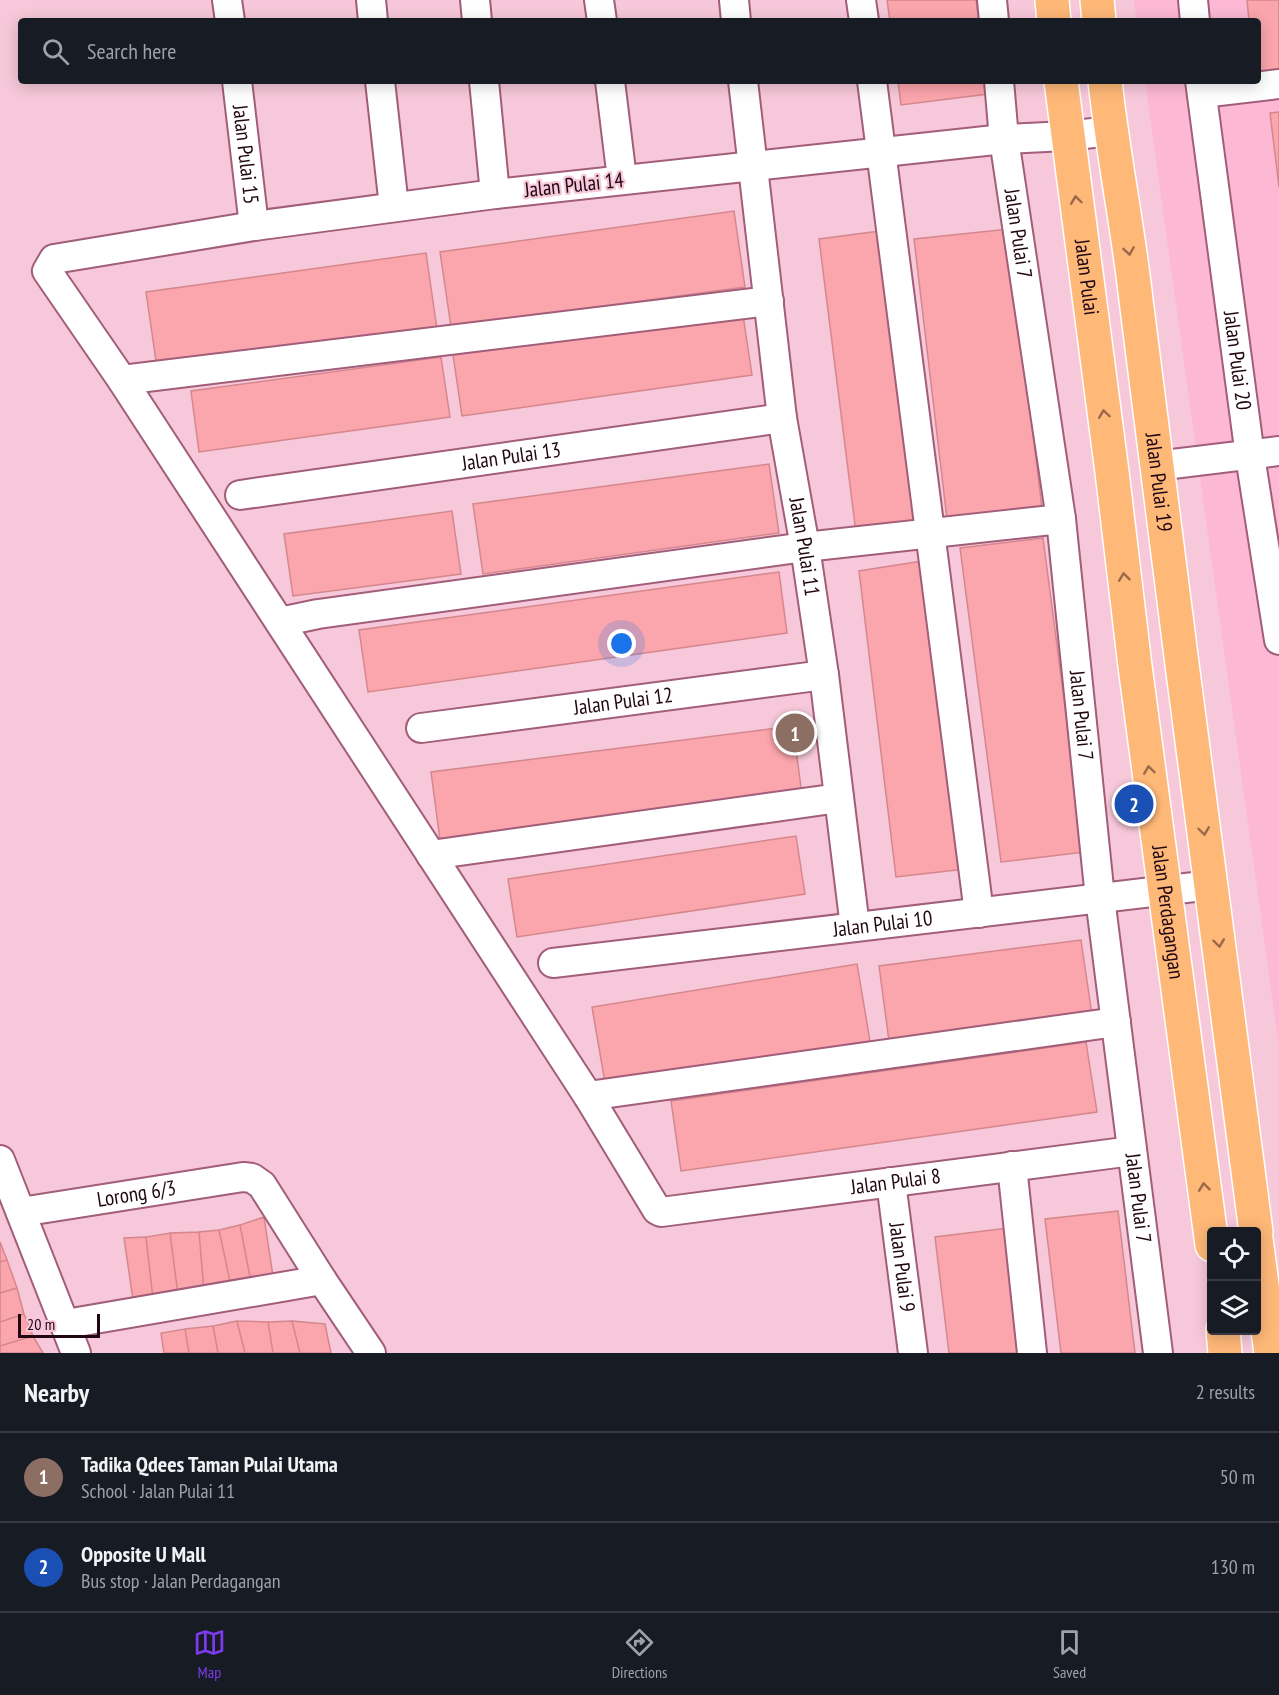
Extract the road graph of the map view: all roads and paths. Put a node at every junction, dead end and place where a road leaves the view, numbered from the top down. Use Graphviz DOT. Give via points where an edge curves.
graph roads {
  1 [pos="227,0"];
  2 [pos="371,0"];
  3 [pos="475,0"];
  4 [pos="599,0"];
  5 [pos="734,0"];
  6 [pos="861,0"];
  7 [pos="992,0"];
  8 [pos="1052,0"];
  9 [pos="1097,0"];
  10 [pos="1193,0"];
  11 [pos="230,18"];
  12 [pos="374,18"];
  13 [pos="477,18"];
  14 [pos="602,18"];
  15 [pos="736,18"];
  16 [pos="864,18"];
  17 [pos="994,18"];
  18 [pos="1054,18"];
  19 [pos="1099,18"];
  20 [pos="1195,18"];
  21 [pos="237,84"];
  22 [pos="380,84"];
  23 [pos="484,84"];
  24 [pos="610,84"];
  25 [pos="743,84"];
  26 [pos="872,84"];
  27 [pos="999,84"];
  28 [pos="1061,84"];
  29 [pos="1105,84"];
  30 [pos="1279,84"];
  31 [pos="1201,87"];
  32 [pos="1110,131"];
  33 [pos="1067,136"];
  34 [pos="1004,139"];
  35 [pos="882,152"];
  36 [pos="752,165"];
  37 [pos="622,179"];
  38 [pos="495,194"];
  39 [pos="394,207"];
  40 [pos="254,226"];
  41 [pos="769,301"];
  42 [pos="122,380"];
  43 [pos="782,418"];
  44 [pos="1279,452"];
  45 [pos="1250,456"];
  46 [pos="1156,466"];
  47 [pos="1112,472"];
  48 [pos="240,495"];
  49 [pos="1061,519"];
  50 [pos="931,534"];
  51 [pos="805,547"];
  52 [pos="280,622"];
  53 [pos="1279,640"];
  54 [pos="824,675"];
  55 [pos="421,728"];
  56 [pos="839,798"];
  57 [pos="432,855"];
  58 [pos="1211,885"];
  59 [pos="1166,891"];
  60 [pos="1100,898"];
  61 [pos="979,913"];
  62 [pos="855,927"];
  63 [pos="553,963"];
  64 [pos="1116,1022"];
  65 [pos="588,1096"];
  66 [pos="1132,1151"];
  67 [pos="0,1160"];
  68 [pos="1012,1166"];
  69 [pos="891,1182"];
  70 [pos="21,1212"];
  71 [pos="1210,1227"];
  72 [pos="1255,1227"];
  73 [pos="1261,1272"];
  74 [pos="322,1280"];
  75 [pos="1223,1335"];
  76 [pos="68,1344"];
  77 [pos="371,1353"];
  78 [pos="913,1353"];
  79 [pos="1032,1353"];
  80 [pos="1158,1353"];
  81 [pos="1226,1353"];
  82 [pos="1271,1353"];
  1 -- 11 [label="street"];
  2 -- 12 [label="street"];
  3 -- 13 [label="street"];
  4 -- 14 [label="street"];
  5 -- 15 [label="street"];
  6 -- 16 [label="street"];
  7 -- 17 [label="street"];
  8 -- 18 [label="main road"];
  9 -- 19 [label="main road"];
  10 -- 20 [label="street"];
  21 -- 40 [label="street, Jalan Pulai 15"];
  22 -- 39 [label="street"];
  23 -- 38 [label="street"];
  24 -- 37 [label="street"];
  25 -- 36 [label="street, Jalan Pulai 11"];
  26 -- 35 [label="street"];
  27 -- 34 [label="street, Jalan Pulai 7"];
  28 -- 33 [label="main road, Jalan Pulai"];
  29 -- 32 [label="main road, Jalan Pulai 19"];
  30 -- 31 [label="street"];
  31 -- 45 [label="street, Jalan Pulai 20"];
  32 -- 33 [label="street, Jalan Pulai 14"];
  32 -- 46 [label="main road, Jalan Pulai 19, one-way" via="1136,295"];
  33 -- 34 [label="street, Jalan Pulai 14"];
  47 -- 33 [label="main road, Jalan Pulai, one-way"];
  34 -- 35 [label="street, Jalan Pulai 14"];
  34 -- 49 [label="street, Jalan Pulai 7"];
  35 -- 36 [label="street, Jalan Pulai 14"];
  35 -- 50 [label="street"];
  36 -- 37 [label="street, Jalan Pulai 14"];
  36 -- 41 [label="street, Jalan Pulai 11"];
  37 -- 38 [label="street, Jalan Pulai 14"];
  38 -- 39 [label="street, Jalan Pulai 14"];
  39 -- 40 [label="street, Jalan Pulai 14"];
  40 -- 42 [label="street, Jalan Pulai 14" via="54,259 47,271"];
  41 -- 42 [label="street"];
  41 -- 43 [label="street, Jalan Pulai 11"];
  42 -- 52 [label="street"];
  43 -- 48 [label="street, Jalan Pulai 13"];
  43 -- 51 [label="street, Jalan Pulai 11"];
  44 -- 45 [label="street"];
  45 -- 46 [label="street"];
  45 -- 53 [label="street, Jalan Pulai 20"];
  46 -- 58 [label="main road, Jalan Pulai 19, one-way"];
  59 -- 47 [label="main road, Jalan Perdagangan, one-way"];
  49 -- 50 [label="street"];
  49 -- 60 [label="street, Jalan Pulai 7"];
  50 -- 51 [label="street"];
  50 -- 61 [label="street"];
  51 -- 52 [label="street"];
  51 -- 54 [label="street, Jalan Pulai 11"];
  52 -- 57 [label="street"];
  54 -- 55 [label="street, Jalan Pulai 12"];
  54 -- 56 [label="street, Jalan Pulai 11"];
  56 -- 57 [label="street"];
  56 -- 62 [label="street, Jalan Pulai 11"];
  57 -- 65 [label="street"];
  58 -- 59 [label="street, Jalan Pulai 10"];
  58 -- 72 [label="main road, one-way"];
  59 -- 60 [label="street, Jalan Pulai 10"];
  71 -- 59 [label="main road, Jalan Perdagangan, one-way"];
  60 -- 61 [label="street, Jalan Pulai 10"];
  60 -- 64 [label="street, Jalan Pulai 7"];
  61 -- 62 [label="street, Jalan Pulai 10"];
  62 -- 63 [label="street, Jalan Pulai 10"];
  64 -- 65 [label="street"];
  64 -- 66 [label="street, Jalan Pulai 7"];
  65 -- 69 [label="street, Jalan Pulai 8" via="653,1206 661,1212"];
  66 -- 68 [label="street, Jalan Pulai 8"];
  66 -- 80 [label="street, Jalan Pulai 7"];
  67 -- 70 [label="street"];
  68 -- 69 [label="street, Jalan Pulai 8"];
  68 -- 79 [label="street"];
  69 -- 78 [label="street, Jalan Pulai 9"];
  70 -- 74 [label="street, Lorong 6/3" via="252,1178 262,1185"];
  70 -- 76 [label="street"];
  73 -- 82 [label="main road"];
  74 -- 76 [label="street"];
  74 -- 77 [label="street"];
  75 -- 81 [label="main road"];
}
